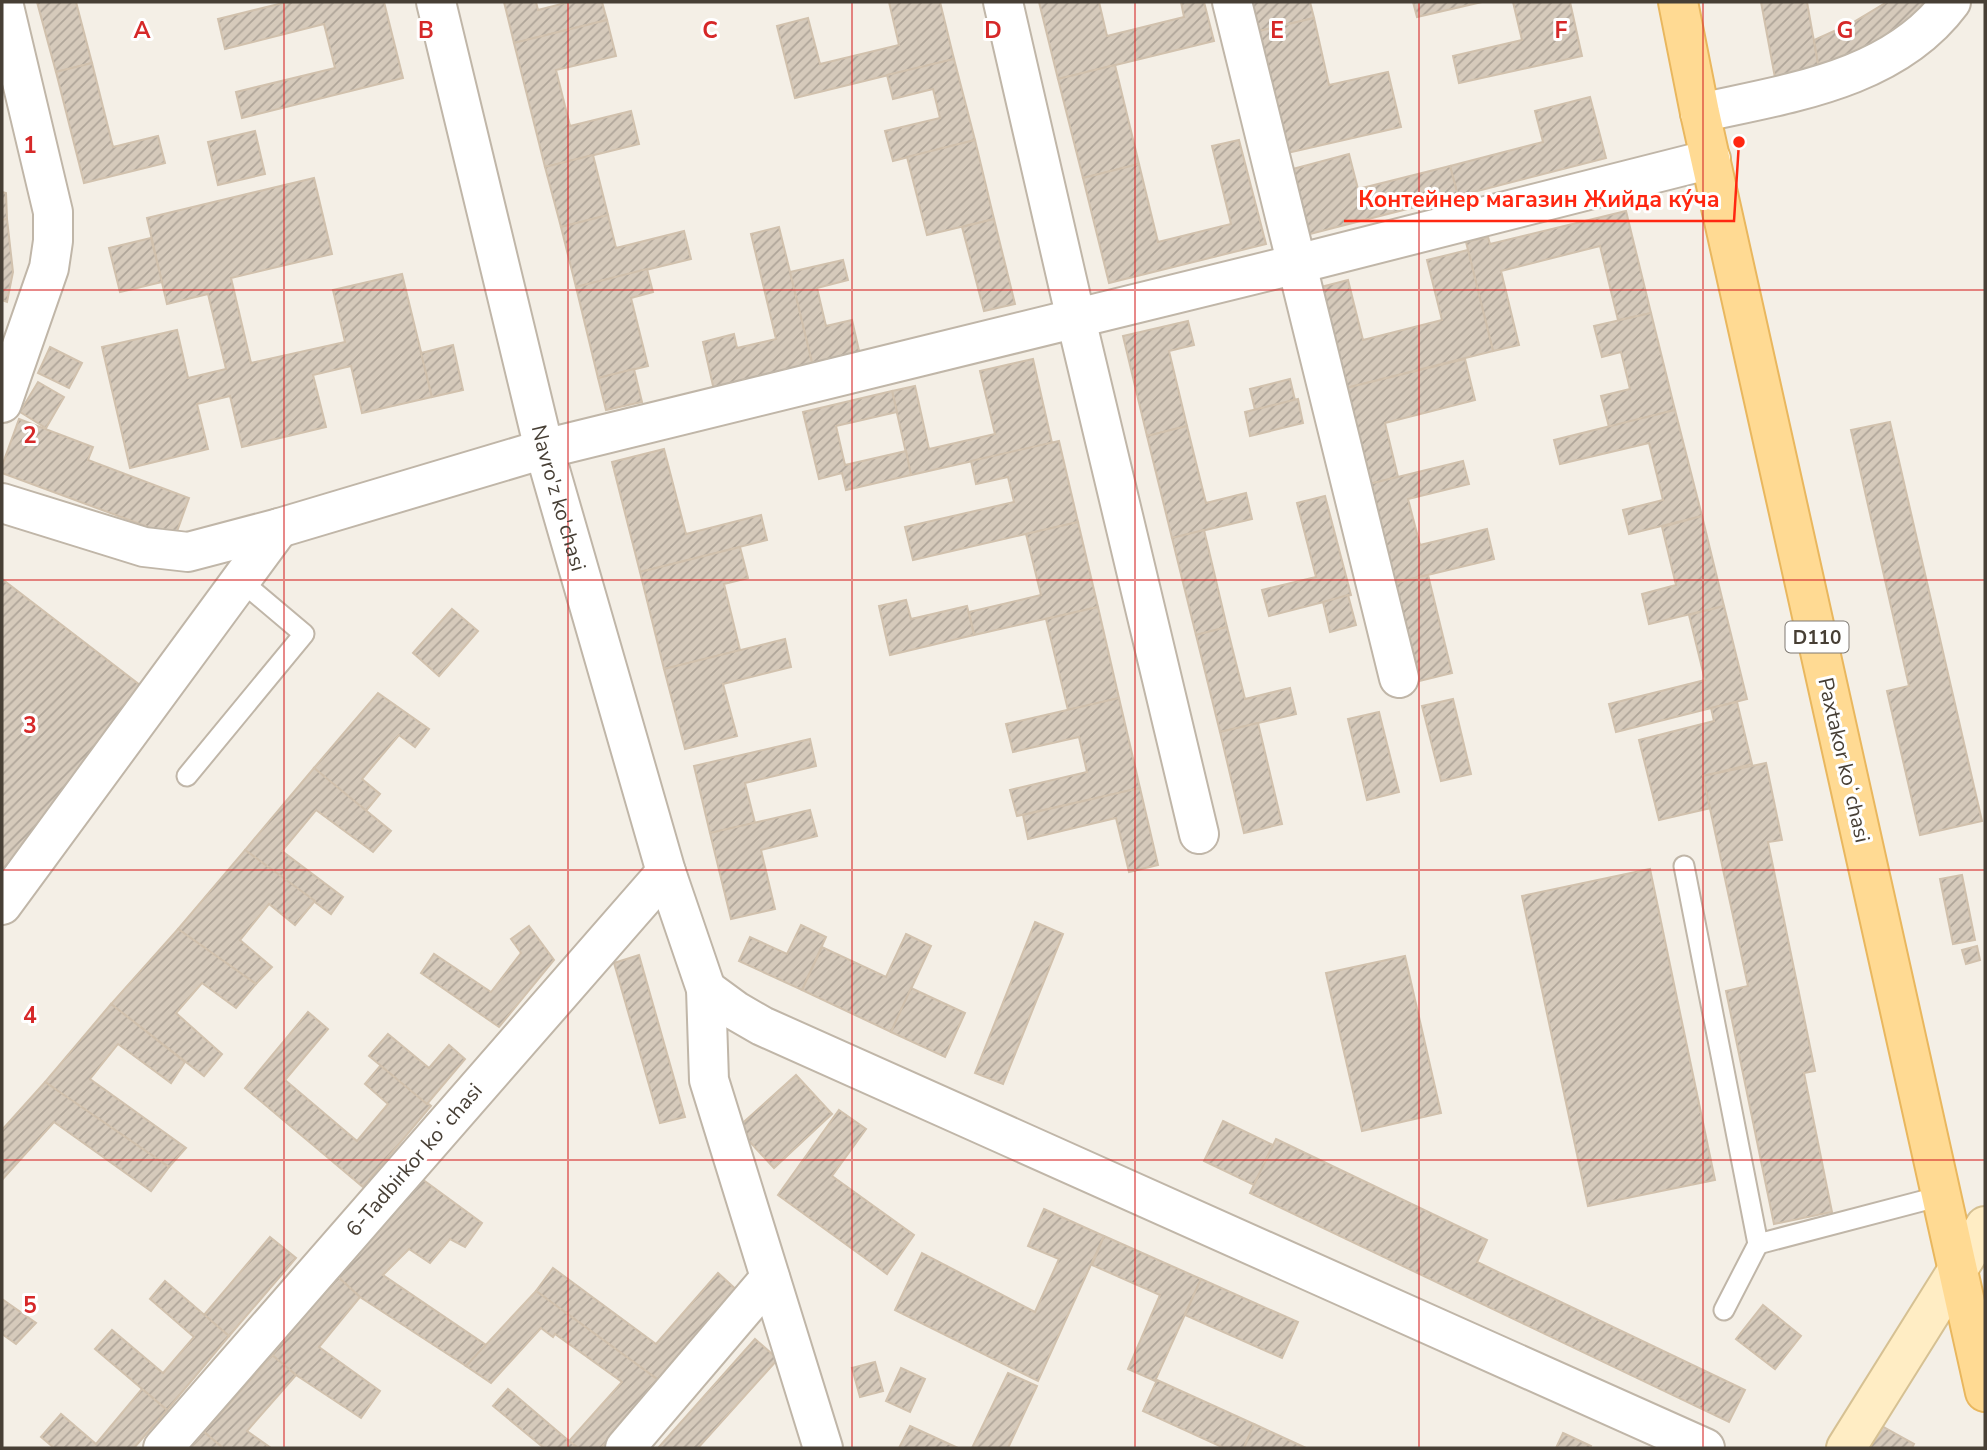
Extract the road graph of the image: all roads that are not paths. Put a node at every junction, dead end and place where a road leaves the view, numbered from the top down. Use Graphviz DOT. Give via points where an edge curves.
graph roads {
  1 [pos="3,2"];
  2 [pos="436,2"];
  3 [pos="1003,2"];
  4 [pos="1232,2"];
  5 [pos="1678,2"];
  6 [pos="1951,2"];
  7 [pos="1700,113"];
  8 [pos="1711,159"];
  9 [pos="1297,264"];
  10 [pos="1076,319"];
  11 [pos="2,403"];
  12 [pos="544,449"];
  13 [pos="2,503"];
  14 [pos="279,528"];
  15 [pos="240,580"];
  16 [pos="1399,678"];
  17 [pos="187,776"];
  18 [pos="1199,834"];
  19 [pos="1684,866"];
  20 [pos="666,872"];
  21 [pos="2,905"];
  22 [pos="706,989"];
  23 [pos="1941,1196"];
  24 [pos="1985,1226"];
  25 [pos="1759,1244"];
  26 [pos="1958,1271"];
  27 [pos="770,1278"];
  28 [pos="1724,1310"];
  29 [pos="1985,1392"];
  30 [pos="163,1448"];
  31 [pos="625,1448"];
  32 [pos="823,1448"];
  33 [pos="1705,1448"];
  34 [pos="1846,1448"];
  1 -- 11 [label="street" via="53,212 53,241 49,268"];
  2 -- 12 [label="street, Navro'z ko'chasi"];
  3 -- 10 [label="street"];
  4 -- 9 [label="street"];
  5 -- 7 [label="main road, Paxtakor koʻchasi / D110"];
  6 -- 7 [label="street" via="1923,32 1864,70 1795,92"];
  7 -- 8 [label="main road, Paxtakor koʻchasi / D110"];
  8 -- 9 [label="street"];
  8 -- 23 [label="main road, Paxtakor koʻchasi / D110"];
  9 -- 10 [label="street"];
  9 -- 16 [label="street"];
  10 -- 12 [label="street"];
  10 -- 18 [label="street"];
  12 -- 14 [label="street"];
  12 -- 20 [label="street, Navro'z ko'chasi"];
  13 -- 14 [label="street" via="144,547 188,552"];
  14 -- 15 [label="street"];
  15 -- 17 [label="lane" via="304,634"];
  15 -- 21 [label="street"];
  19 -- 25 [label="lane"];
  20 -- 22 [label="street, Navro'z ko'chasi"];
  20 -- 30 [label="street, 6-Tadbirkor koʻchasi"];
  22 -- 27 [label="street, Navro'z ko'chasi" via="709,1080"];
  22 -- 33 [label="street" via="762,1026"];
  23 -- 25 [label="lane"];
  23 -- 26 [label="main road, Paxtakor koʻchasi / D110"];
  24 -- 26 [label="main road"];
  25 -- 28 [label="lane"];
  26 -- 29 [label="main road, D110"];
  26 -- 34 [label="main road"];
  27 -- 31 [label="street"];
  27 -- 32 [label="street, Navro'z ko'chasi"];
}
